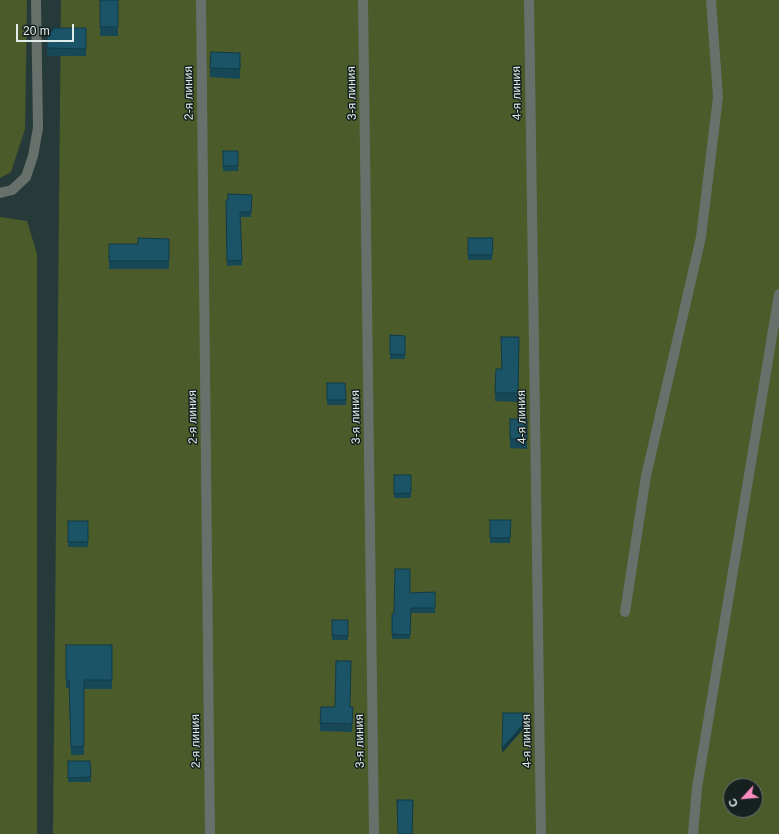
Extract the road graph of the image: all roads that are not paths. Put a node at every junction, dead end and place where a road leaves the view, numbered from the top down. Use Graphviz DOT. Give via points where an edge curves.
graph roads {
  1 [pos="36,0"];
  2 [pos="201,0"];
  3 [pos="363,0"];
  4 [pos="529,0"];
  5 [pos="711,0"];
  6 [pos="0,193"];
  7 [pos="779,294"];
  8 [pos="626,612"];
  9 [pos="210,834"];
  10 [pos="374,834"];
  11 [pos="541,834"];
  12 [pos="693,834"];
  1 -- 6 [label="lane" via="38,128 26,177 12,190"];
  2 -- 9 [label="lane, 2-я линия"];
  3 -- 10 [label="lane, 3-я линия"];
  4 -- 11 [label="lane, 4-я линия"];
  5 -- 8 [label="lane" via="718,97 701,237 646,476"];
  7 -- 12 [label="lane" via="697,788"];
}
